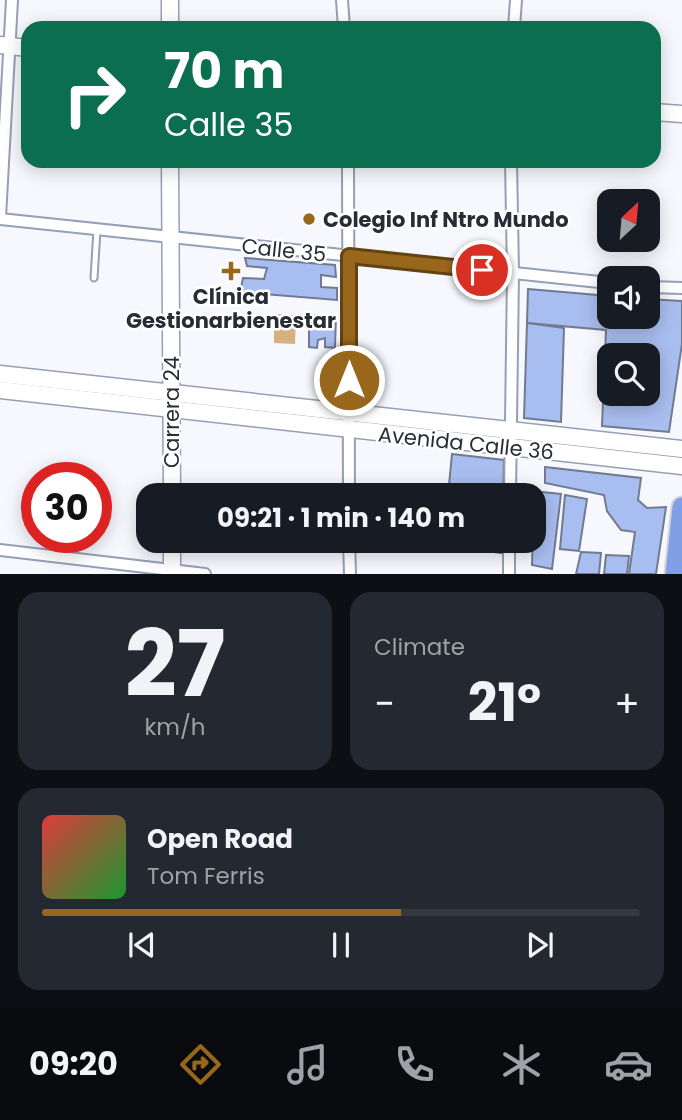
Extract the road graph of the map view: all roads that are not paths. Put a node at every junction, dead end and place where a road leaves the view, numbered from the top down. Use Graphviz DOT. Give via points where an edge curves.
graph roads {
  1 [pos="12,0"];
  2 [pos="170,0"];
  3 [pos="342,0"];
  4 [pos="516,0"];
  5 [pos="170,21"];
  6 [pos="344,21"];
  7 [pos="514,21"];
  8 [pos="5,45"];
  9 [pos="661,112"];
  10 [pos="682,114"];
  11 [pos="170,168"];
  12 [pos="348,168"];
  13 [pos="511,168"];
  14 [pos="0,218"];
  15 [pos="97,230"];
  16 [pos="171,238"];
  17 [pos="349,256"];
  18 [pos="513,273"];
  19 [pos="94,278"];
  20 [pos="597,282"];
  21 [pos="660,287"];
  22 [pos="682,288"];
  23 [pos="0,374"];
  24 [pos="0,390"];
  25 [pos="171,393"];
  26 [pos="171,410"];
  27 [pos="349,413"];
  28 [pos="349,430"];
  29 [pos="510,431"];
  30 [pos="510,448"];
  31 [pos="682,449"];
  32 [pos="682,466"];
  33 [pos="172,483"];
  34 [pos="349,483"];
  35 [pos="510,483"];
  36 [pos="682,506"];
  37 [pos="0,550"];
  38 [pos="172,553"];
  39 [pos="349,553"];
  40 [pos="509,553"];
  41 [pos="172,572"];
  42 [pos="205,574"];
  43 [pos="350,574"];
  44 [pos="509,574"];
  45 [pos="675,574"];
  1 -- 8 [label="street"];
  2 -- 5 [label="main road"];
  3 -- 6 [label="street"];
  4 -- 7 [label="street"];
  8 -- 14 [label="street"];
  9 -- 10 [label="main road"];
  11 -- 16 [label="main road, Carrera 24"];
  12 -- 17 [label="street"];
  13 -- 18 [label="street"];
  14 -- 15 [label="street, Calle 35"];
  15 -- 16 [label="street, Calle 35"];
  15 -- 19 [label="lane"];
  16 -- 17 [label="street, Calle 35"];
  16 -- 25 [label="main road, Carrera 24"];
  17 -- 18 [label="street, Calle 35"];
  17 -- 27 [label="street"];
  18 -- 20 [label="street, Calle 35"];
  18 -- 29 [label="street"];
  21 -- 22 [label="street"];
  23 -- 25 [label="main road, Avenida Calle 36"];
  24 -- 26 [label="main road, Avenida Calle 36"];
  25 -- 26 [label="main road, Carrera 24"];
  25 -- 27 [label="main road, Avenida Calle 36"];
  26 -- 28 [label="main road, Avenida Calle 36"];
  26 -- 33 [label="main road, Carrera 24"];
  27 -- 28 [label="street"];
  27 -- 29 [label="main road, Avenida Calle 36"];
  28 -- 30 [label="main road, Avenida Calle 36"];
  28 -- 34 [label="street"];
  29 -- 30 [label="street"];
  29 -- 31 [label="main road, Avenida Calle 36"];
  30 -- 32 [label="main road, Avenida Calle 36"];
  30 -- 35 [label="street"];
  36 -- 45 [label="highway"];
  37 -- 41 [label="street"];
  38 -- 41 [label="main road"];
  39 -- 43 [label="street"];
  40 -- 44 [label="street"];
  41 -- 42 [label="street"];
}
